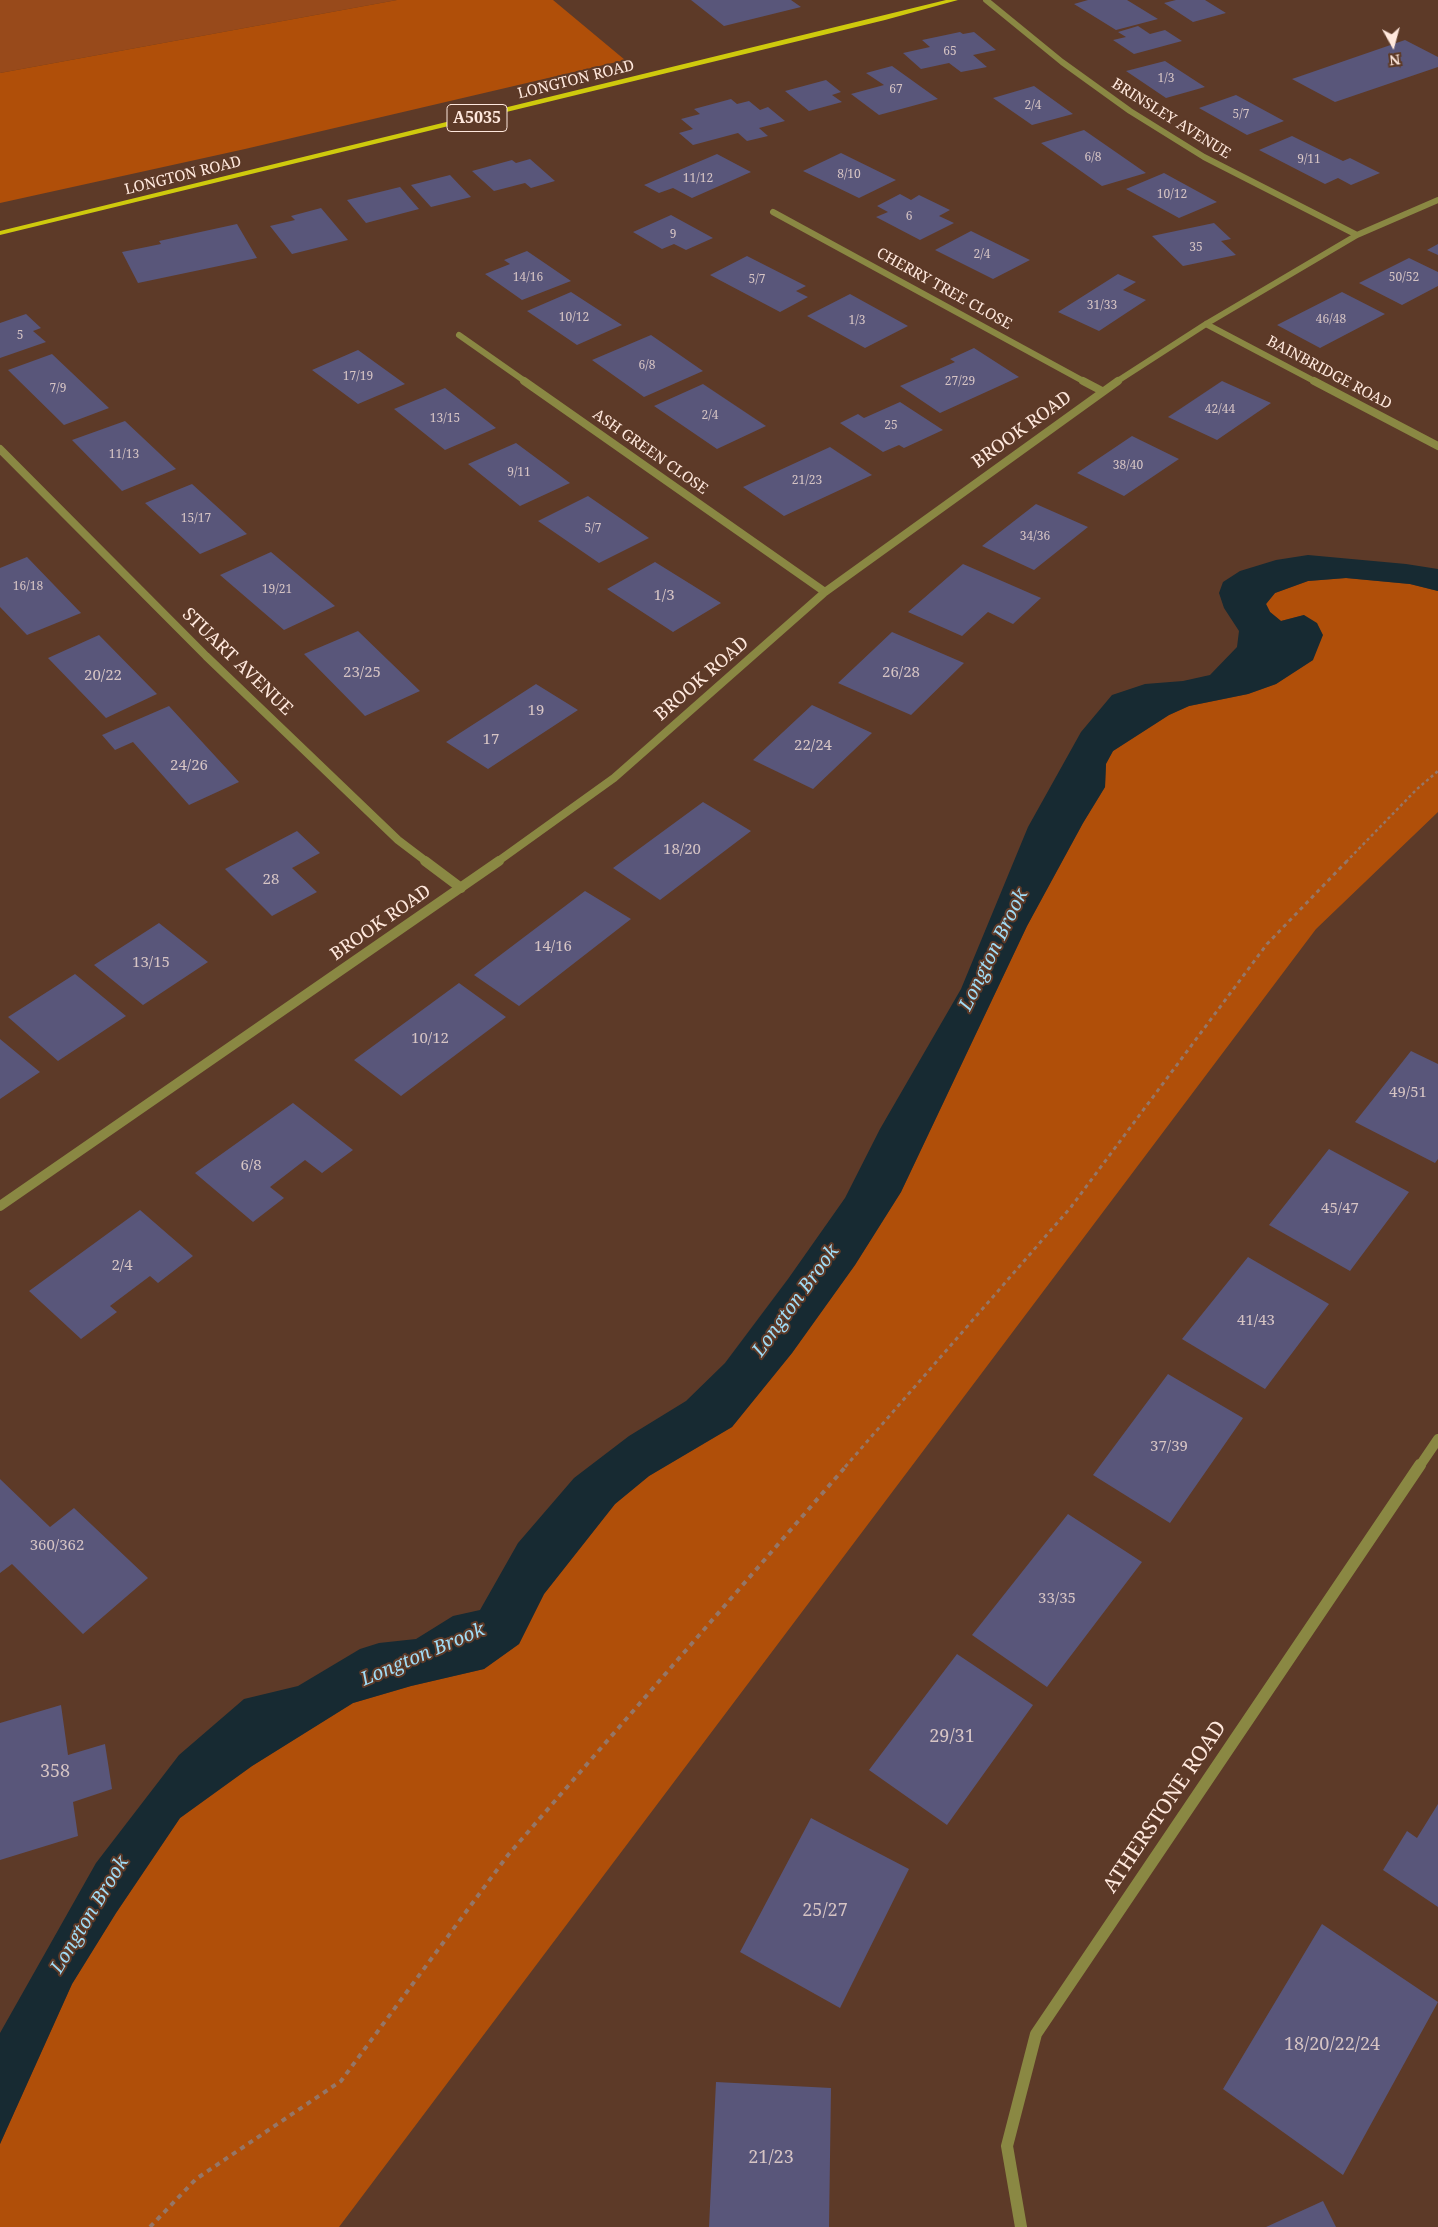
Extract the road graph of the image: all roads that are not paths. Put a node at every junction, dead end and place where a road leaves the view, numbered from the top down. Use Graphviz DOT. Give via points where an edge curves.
graph roads {
  1 [pos="954,0"];
  2 [pos="986,0"];
  3 [pos="1438,200"];
  4 [pos="773,212"];
  5 [pos="0,233"];
  6 [pos="1357,235"];
  7 [pos="1206,324"];
  8 [pos="459,335"];
  9 [pos="1102,391"];
  10 [pos="1438,446"];
  11 [pos="0,449"];
  12 [pos="826,592"];
  13 [pos="461,888"];
  14 [pos="0,1206"];
  15 [pos="1438,1439"];
  16 [pos="1021,2227"];
  1 -- 5 [label="main road, LONGTON ROAD / A5035"];
  2 -- 6 [label="street, BRINSLEY AVENUE" via="1062,62 1130,111 1204,156"];
  3 -- 6 [label="street, BROOK ROAD"];
  4 -- 9 [label="street, CHERRY TREE CLOSE"];
  6 -- 7 [label="street, BROOK ROAD"];
  7 -- 9 [label="street, BROOK ROAD"];
  7 -- 10 [label="street, BAINBRIDGE ROAD"];
  8 -- 12 [label="street, ASH GREEN CLOSE"];
  9 -- 12 [label="street, BROOK ROAD"];
  11 -- 13 [label="street, STUART AVENUE" via="206,656 391,834"];
  12 -- 13 [label="street, BROOK ROAD" via="614,778"];
  13 -- 14 [label="street, BROOK ROAD"];
  15 -- 16 [label="street, ATHERSTONE ROAD" via="1036,2034 1007,2146"];
}
